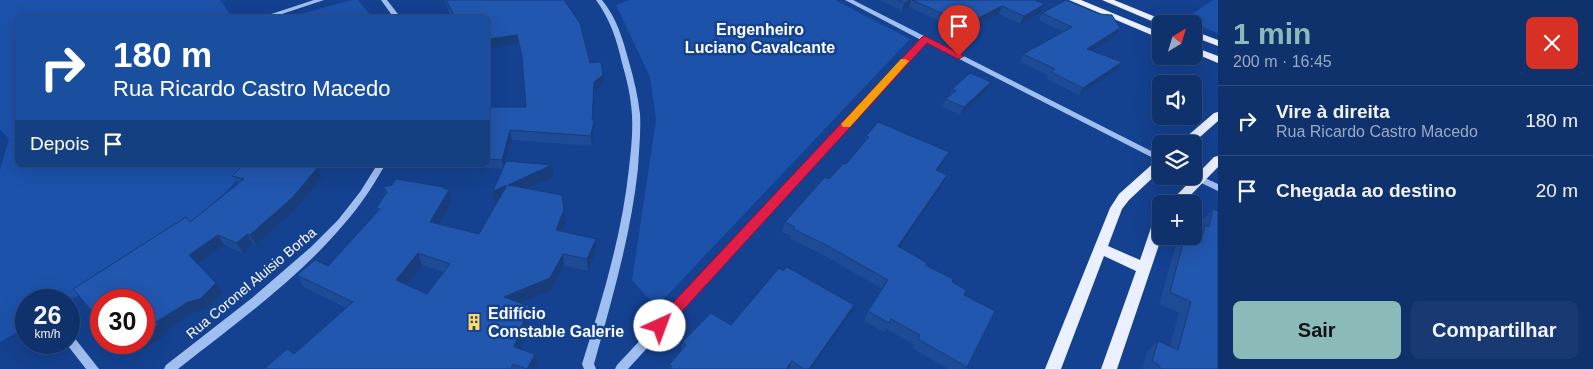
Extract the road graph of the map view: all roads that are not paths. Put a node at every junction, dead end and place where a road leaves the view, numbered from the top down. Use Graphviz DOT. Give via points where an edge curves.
graph roads {
  1 [pos="321,0"];
  2 [pos="384,0"];
  3 [pos="848,0"];
  4 [pos="1072,0"];
  5 [pos="1106,0"];
  6 [pos="602,1"];
  7 [pos="272,15"];
  8 [pos="396,15"];
  9 [pos="1152,18"];
  10 [pos="1152,32"];
  11 [pos="1202,37"];
  12 [pos="925,39"];
  13 [pos="1218,43"];
  14 [pos="1202,53"];
  15 [pos="1218,60"];
  16 [pos="1218,115"];
  17 [pos="1195,135"];
  18 [pos="1152,154"];
  19 [pos="1218,160"];
  20 [pos="380,167"];
  21 [pos="1152,171"];
  22 [pos="1202,172"];
  23 [pos="1202,180"];
  24 [pos="1189,185"];
  25 [pos="1218,188"];
  26 [pos="1181,195"];
  27 [pos="1152,244"];
  28 [pos="1102,250"];
  29 [pos="1143,268"];
  30 [pos="80,353"];
  31 [pos="93,369"];
  32 [pos="170,369"];
  33 [pos="590,369"];
  34 [pos="620,369"];
  35 [pos="1053,369"];
  36 [pos="1109,369"];
  1 -- 7 [label="street"];
  2 -- 8 [label="street"];
  3 -- 12 [label="street"];
  4 -- 10 [label="main road"];
  5 -- 9 [label="main road"];
  6 -- 33 [label="street" via="620,39 636,121 632,178 622,237 588,364"];
  11 -- 13 [label="main road"];
  12 -- 18 [label="street"];
  12 -- 34 [label="street"];
  14 -- 15 [label="main road"];
  16 -- 17 [label="main road"];
  19 -- 22 [label="main road"];
  20 -- 32 [label="street, Rua Coronel Aluisio Borba" via="350,210 319,245"];
  21 -- 28 [label="main road" via="1116,208"];
  23 -- 25 [label="street"];
  24 -- 26 [label="main road"];
  27 -- 29 [label="main road"];
  28 -- 29 [label="main road"];
  28 -- 35 [label="main road"];
  29 -- 36 [label="main road"];
  30 -- 31 [label="street"];
}
